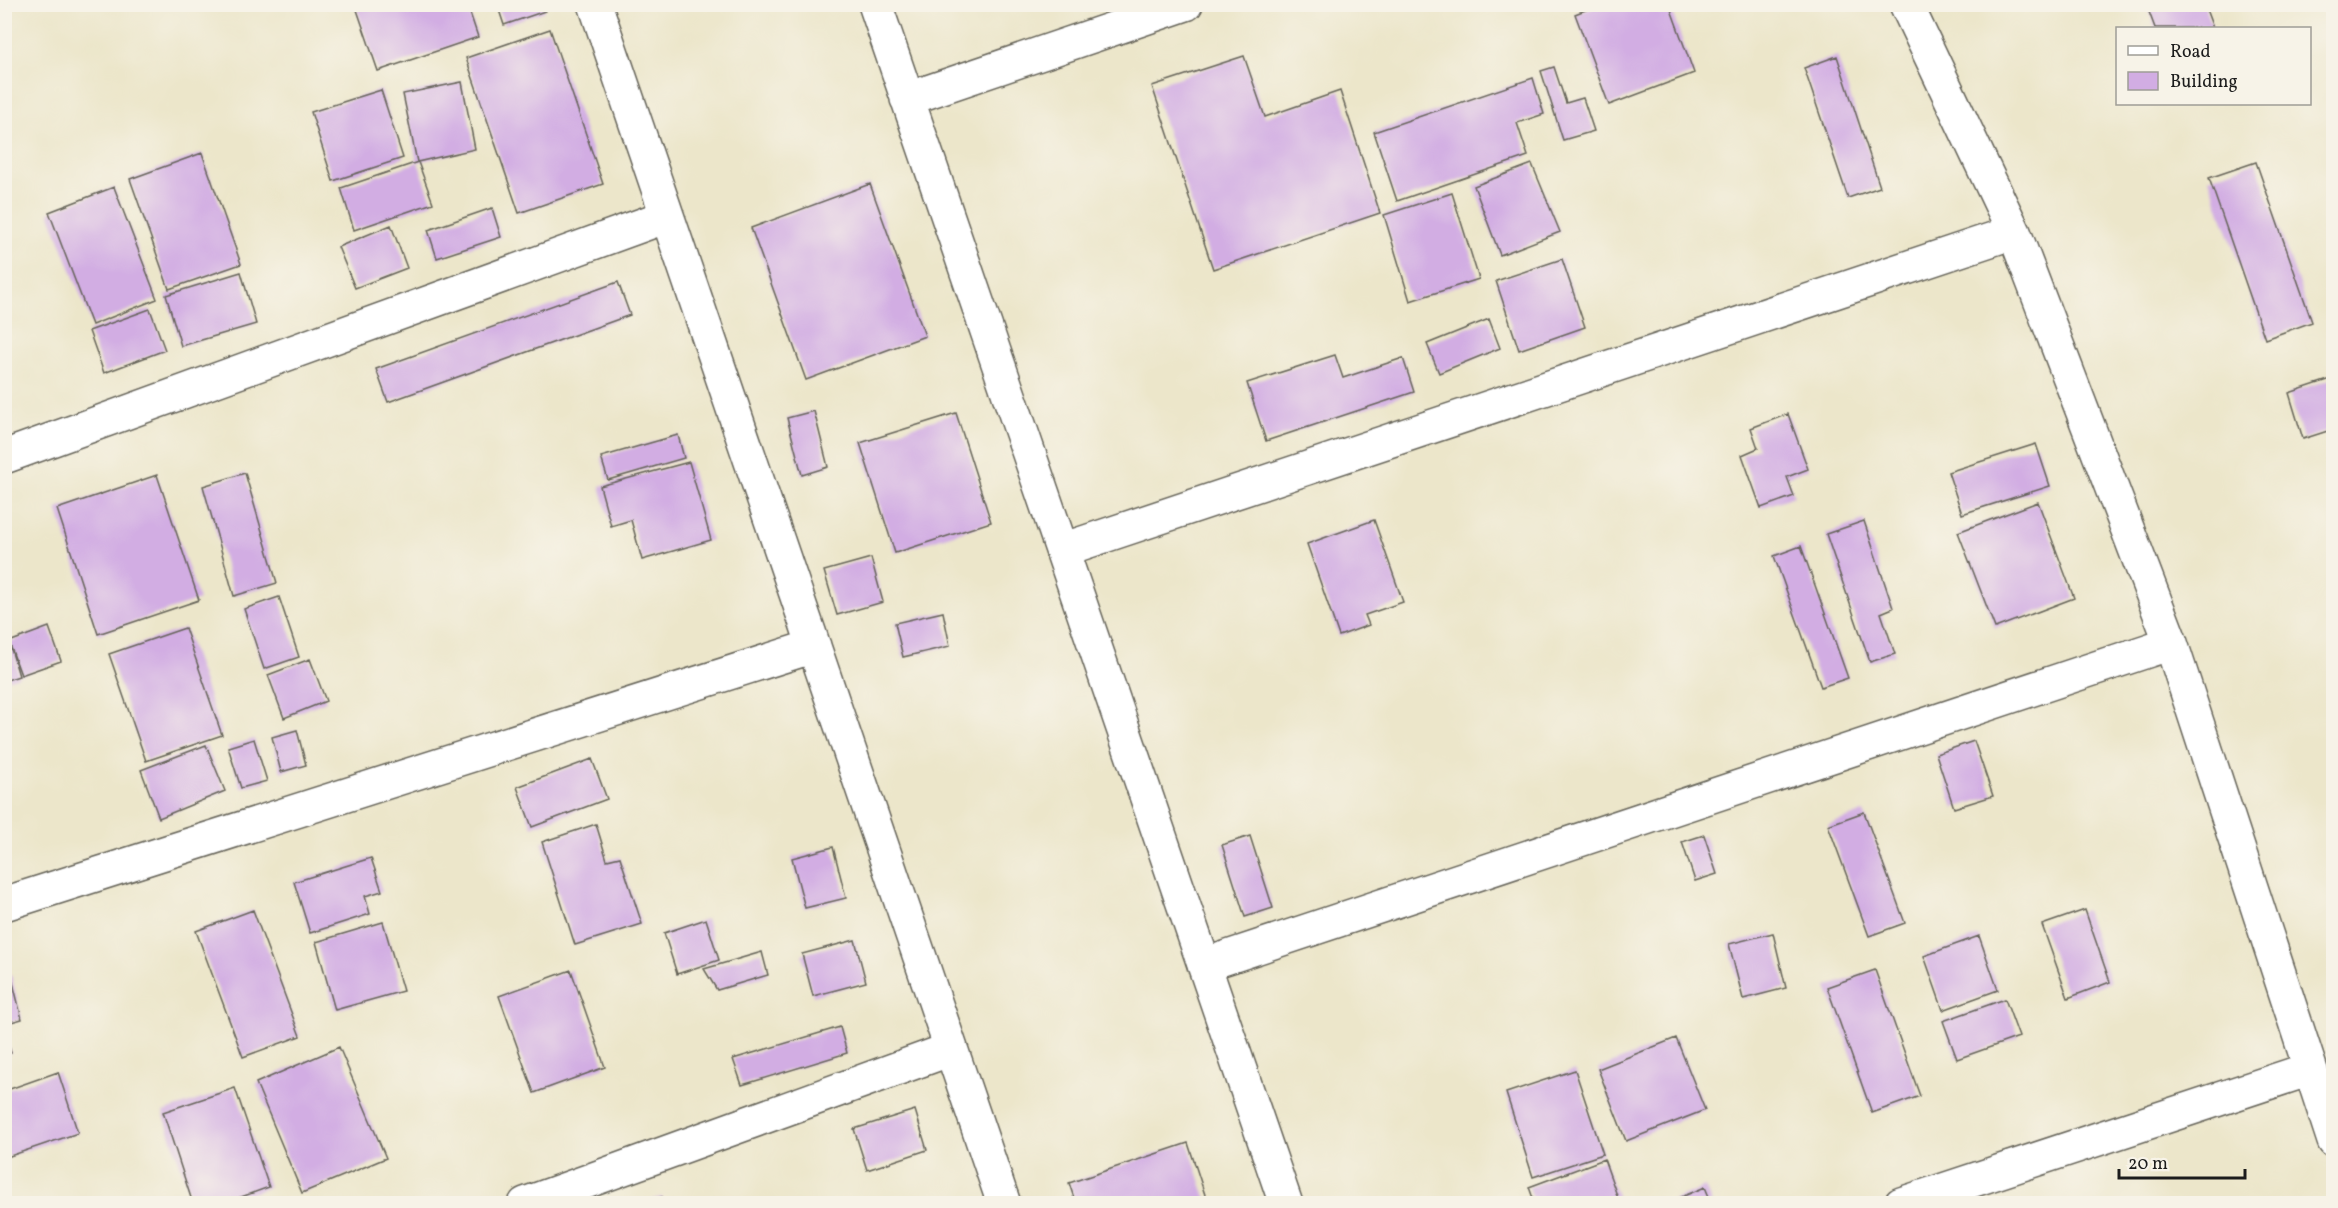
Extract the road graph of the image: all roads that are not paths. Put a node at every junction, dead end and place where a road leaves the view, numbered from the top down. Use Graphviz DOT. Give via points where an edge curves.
graph roads {
  1 [pos="595,4"];
  2 [pos="875,4"];
  3 [pos="1186,4"];
  4 [pos="1906,4"];
  5 [pos="907,99"];
  6 [pos="667,216"];
  7 [pos="2014,232"];
  8 [pos="4,457"];
  9 [pos="1062,550"];
  10 [pos="2171,643"];
  11 [pos="814,646"];
  12 [pos="4,904"];
  13 [pos="1204,964"];
  14 [pos="951,1049"];
  15 [pos="2310,1069"];
  16 [pos="2334,1141"];
  17 [pos="525,1203"];
  18 [pos="1004,1203"];
  19 [pos="1286,1203"];
  20 [pos="1901,1203"];
  1 -- 6 [label="street"];
  2 -- 5 [label="street"];
  3 -- 5 [label="street"];
  4 -- 7 [label="street"];
  5 -- 9 [label="street"];
  6 -- 8 [label="street"];
  6 -- 11 [label="street"];
  7 -- 9 [label="street"];
  7 -- 10 [label="street"];
  9 -- 13 [label="street"];
  10 -- 13 [label="street"];
  10 -- 15 [label="street"];
  11 -- 12 [label="street"];
  11 -- 14 [label="street"];
  13 -- 19 [label="street"];
  14 -- 17 [label="street"];
  14 -- 18 [label="street"];
  15 -- 16 [label="street"];
  15 -- 20 [label="street"];
}
